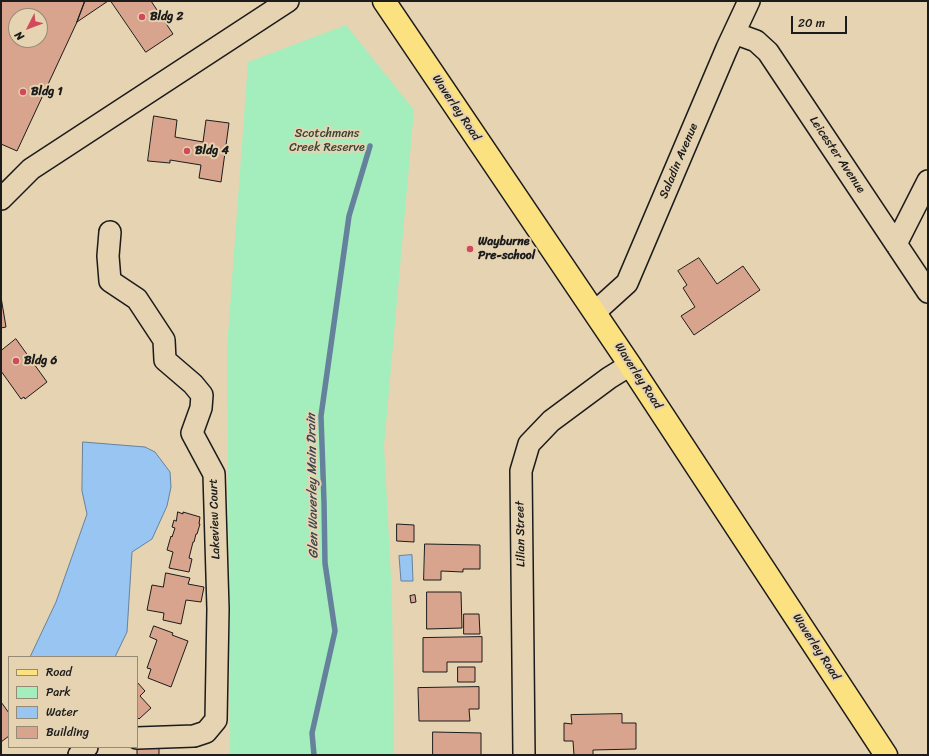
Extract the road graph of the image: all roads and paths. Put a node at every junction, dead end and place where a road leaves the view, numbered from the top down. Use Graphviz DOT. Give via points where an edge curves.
graph roads {
  1 [pos="288,1"];
  2 [pos="384,1"];
  3 [pos="749,1"];
  4 [pos="734,32"];
  5 [pos="928,181"];
  6 [pos="1,199"];
  7 [pos="110,232"];
  8 [pos="896,244"];
  9 [pos="928,292"];
  10 [pos="595,312"];
  11 [pos="630,365"];
  12 [pos="138,738"];
  13 [pos="86,748"];
  14 [pos="78,755"];
  15 [pos="524,755"];
  16 [pos="886,755"];
  1 -- 6 [label="street" via="31,169"];
  2 -- 10 [label="main road, Waverley Road"];
  3 -- 4 [label="street, Saladin Avenue"];
  4 -- 8 [label="street, Leicester Avenue" via="756,41 768,52"];
  4 -- 10 [label="street, Saladin Avenue" via="627,283"];
  5 -- 8 [label="street"];
  7 -- 12 [label="street, Lakeview Court" via="110,281 136,299 164,340 164,360 202,395 201,408 192,433 214,474 218,609 216,720 206,732 194,736"];
  8 -- 9 [label="street, Leicester Avenue"];
  10 -- 11 [label="main road, Waverley Road"];
  11 -- 15 [label="street, Lilian Street" via="551,421 529,444 521,471"];
  11 -- 16 [label="main road, Waverley Road"];
  13 -- 14 [label="street"];
}
